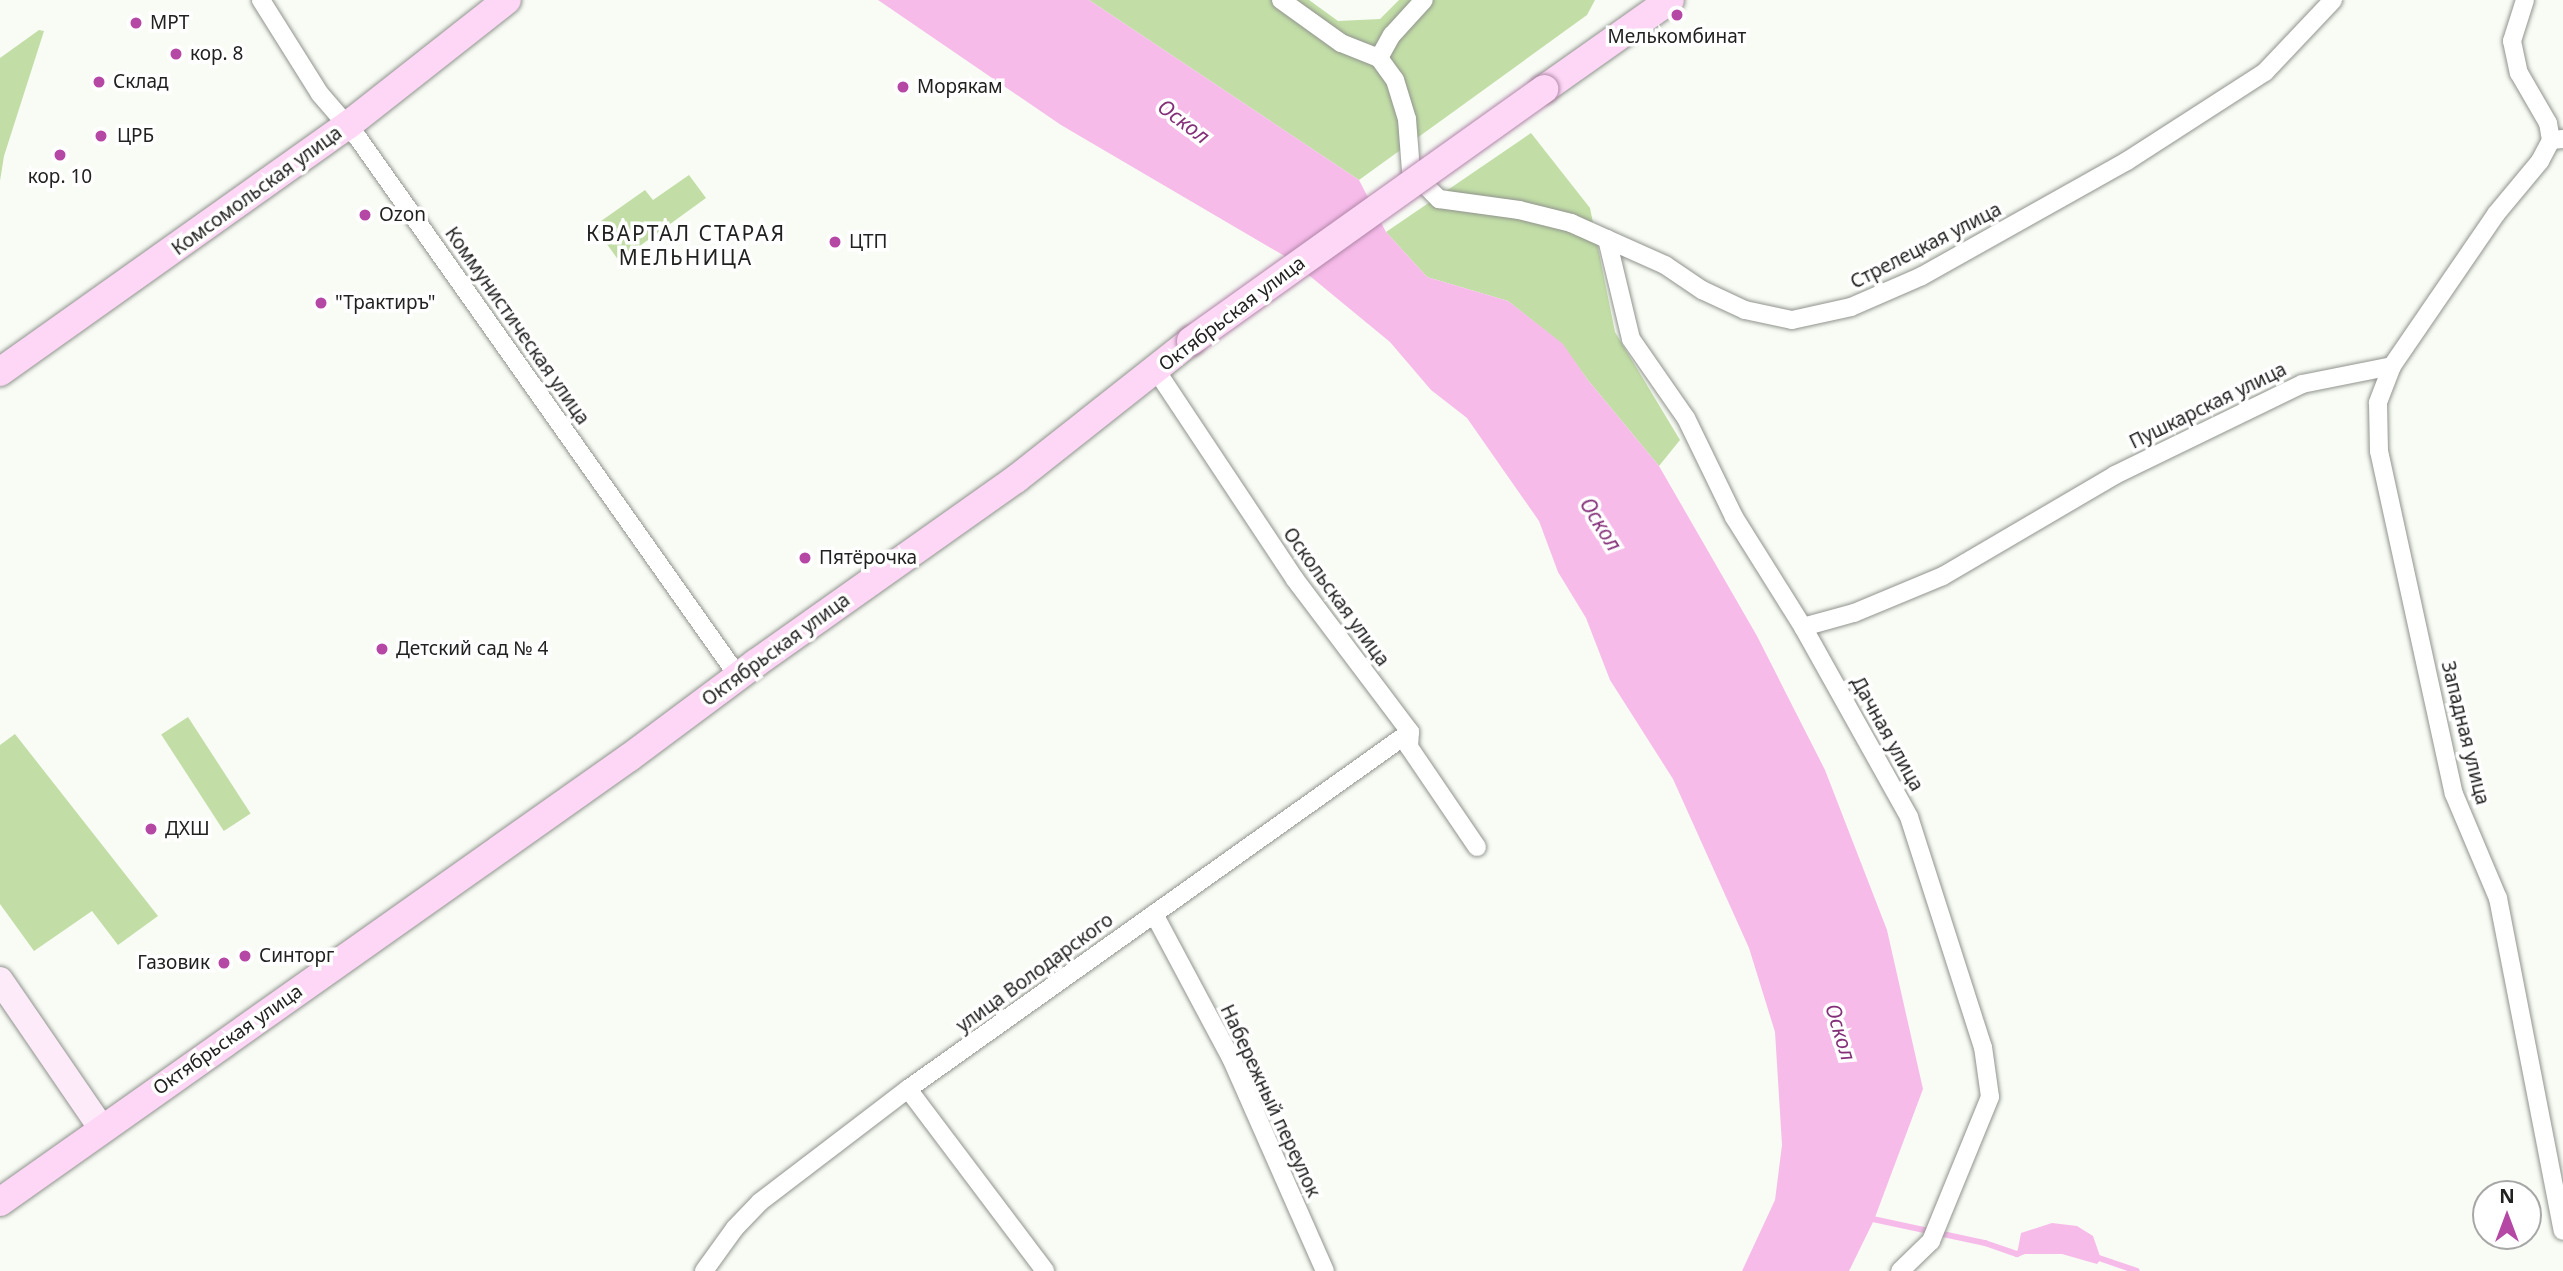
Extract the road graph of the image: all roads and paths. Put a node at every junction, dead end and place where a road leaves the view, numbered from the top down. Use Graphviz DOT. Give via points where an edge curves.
graph roads {
  1 [pos="261,0"];
  2 [pos="507,0"];
  3 [pos="1281,0"];
  4 [pos="1424,0"];
  5 [pos="1670,0"];
  6 [pos="2333,0"];
  7 [pos="2525,0"];
  8 [pos="1379,58"];
  9 [pos="348,125"];
  10 [pos="2557,140"];
  11 [pos="1606,239"];
  12 [pos="2392,366"];
  13 [pos="1156,370"];
  14 [pos="0,372"];
  15 [pos="1803,627"];
  16 [pos="738,676"];
  17 [pos="1410,732"];
  18 [pos="1477,847"];
  19 [pos="1154,914"];
  20 [pos="0,981"];
  21 [pos="908,1089"];
  22 [pos="102,1129"];
  23 [pos="0,1202"];
  24 [pos="2563,1231"];
  25 [pos="704,1271"];
  26 [pos="1045,1271"];
  27 [pos="1325,1271"];
  28 [pos="1900,1271"];
  1 -- 9 [label="street, Коммунистическая улица" via="320,94"];
  2 -- 9 [label="main road, Комсомольская улица"];
  3 -- 8 [label="street" via="1341,43"];
  4 -- 8 [label="street" via="1392,35"];
  5 -- 13 [label="main road, Октябрьская улица, bridge"];
  6 -- 11 [label="street, Стрелецкая улица" via="2265,72 2127,161 1987,242 1851,307 1792,320 1745,310 1702,290 1665,265"];
  7 -- 10 [label="street" via="2512,41 2519,73"];
  8 -- 11 [label="street, Стрелецкая улица" via="1395,80 1407,119 1411,171 1439,199 1532,213"];
  9 -- 14 [label="main road, Комсомольская улица"];
  9 -- 16 [label="street, Коммунистическая улица"];
  10 -- 12 [label="street" via="2496,214"];
  11 -- 15 [label="street, Дачная улица" via="1631,339 1686,418 1734,517"];
  12 -- 15 [label="street, Пушкарская улица" via="2302,384 2115,475 1943,576 1854,613"];
  12 -- 24 [label="street, Западная улица" via="2378,403 2379,452 2454,794 2498,898"];
  13 -- 16 [label="main road, Октябрьская улица" via="1016,479"];
  13 -- 17 [label="street, Оскольская улица" via="1294,578"];
  15 -- 28 [label="street, Дачная улица" via="1909,817 1983,1047 1990,1097 1931,1241"];
  16 -- 22 [label="main road, Октябрьская улица"];
  17 -- 18 [label="street, Оскольская улица" via="1409,747"];
  17 -- 19 [label="street, улица Володарского"];
  19 -- 21 [label="street, улица Володарского"];
  19 -- 27 [label="street, Набережный переулок" via="1231,1058"];
  20 -- 22 [label="main road"];
  21 -- 25 [label="street, улица Володарского" via="760,1202"];
  21 -- 26 [label="street"];
  22 -- 23 [label="main road, Октябрьская улица"];
}
